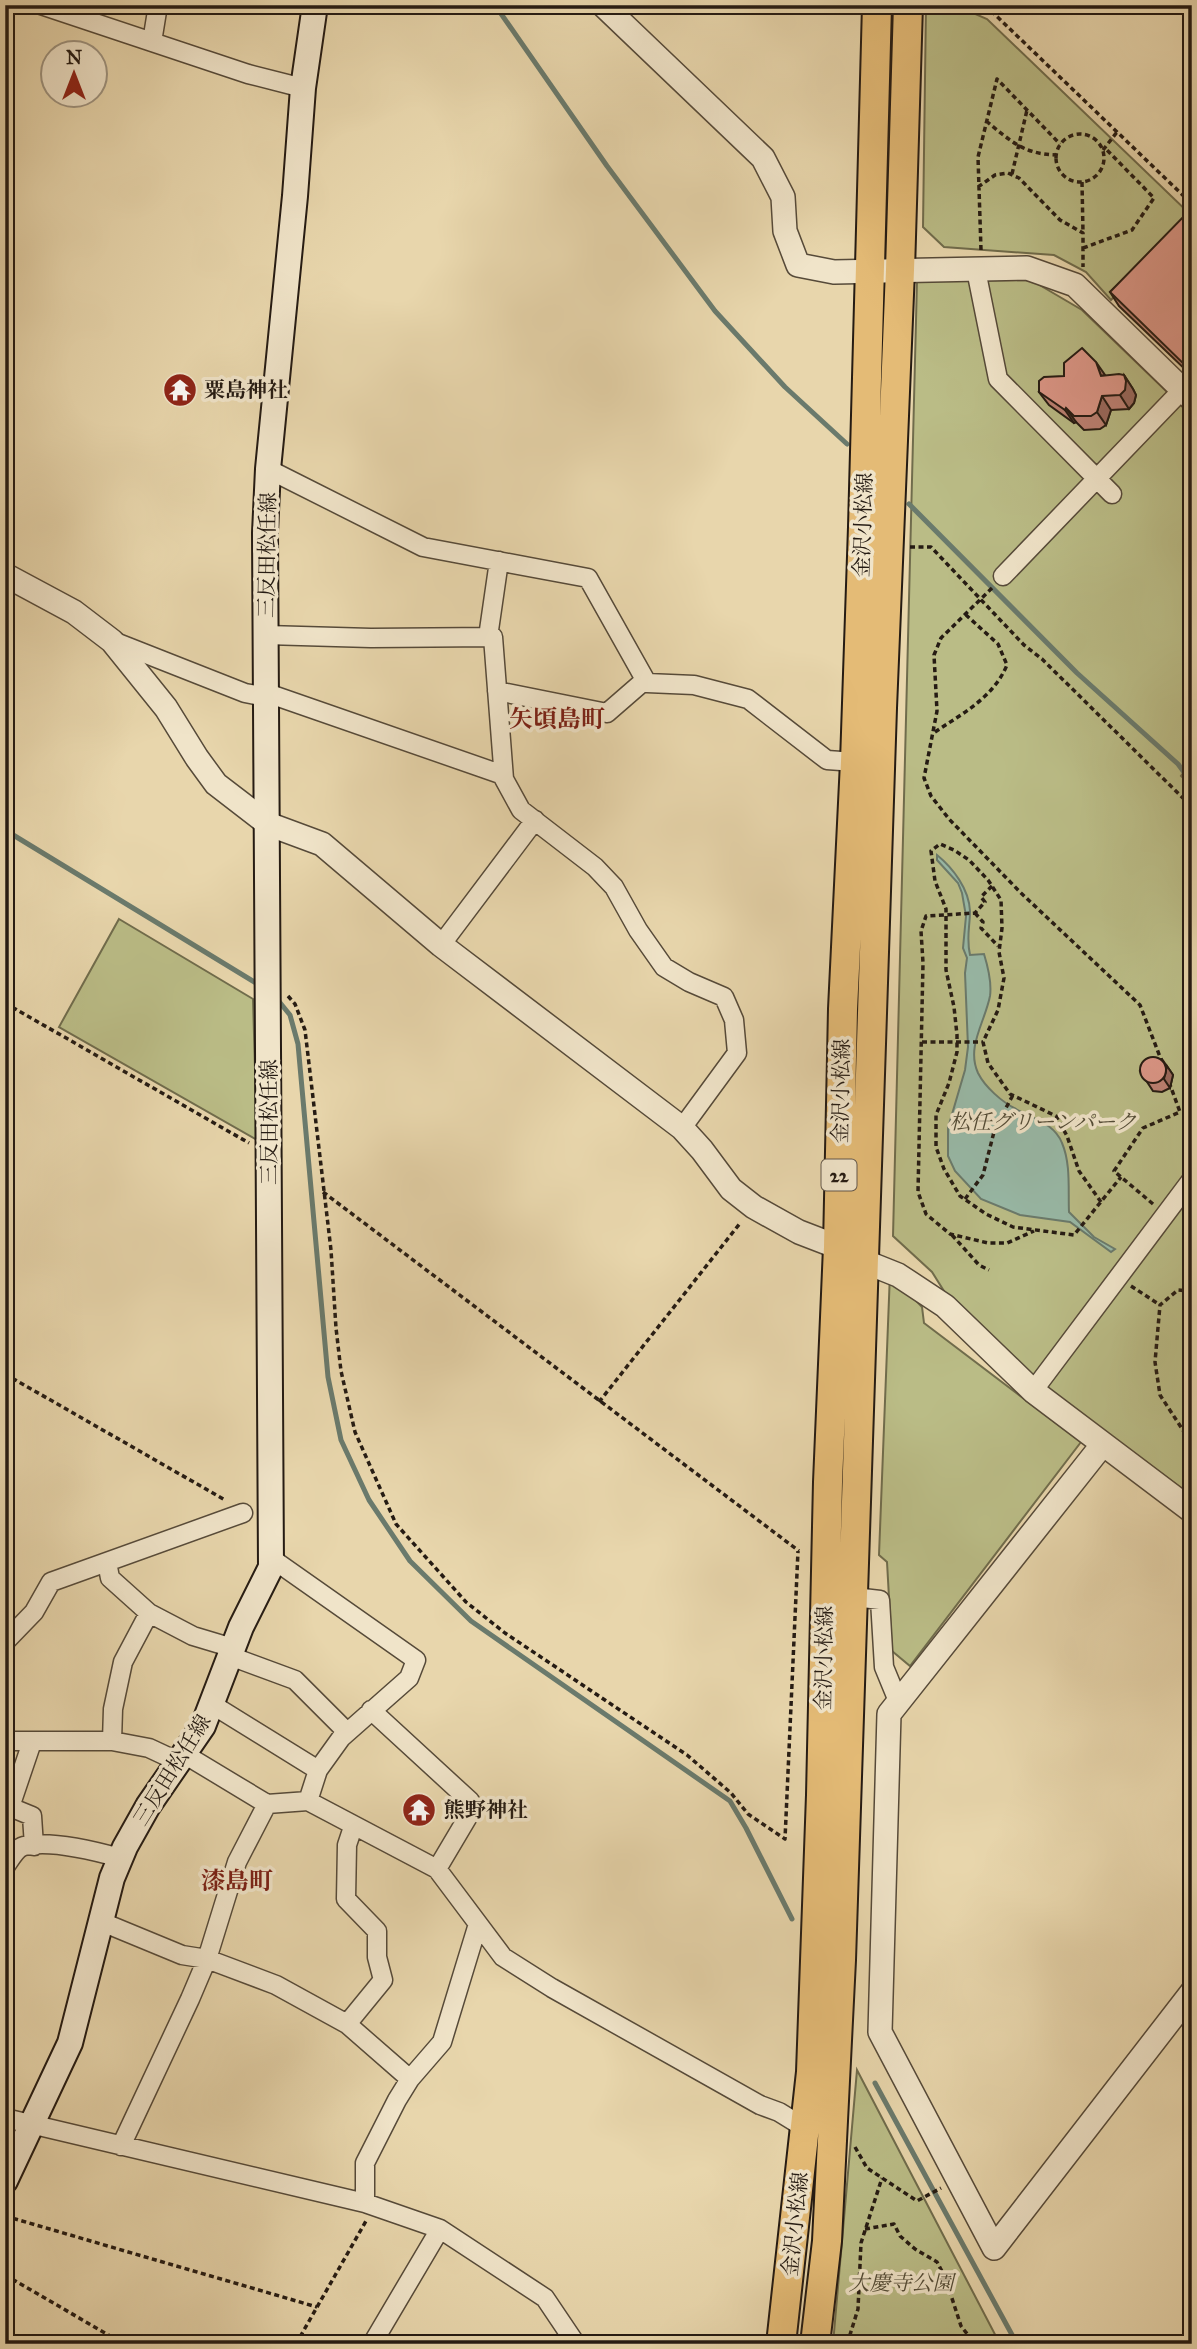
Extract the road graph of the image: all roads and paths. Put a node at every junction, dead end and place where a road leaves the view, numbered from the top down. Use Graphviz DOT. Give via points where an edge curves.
graph roads {
  1 [pos="41,5"];
  2 [pos="158,5"];
  3 [pos="315,5"];
  4 [pos="603,5"];
  5 [pos="877,5"];
  6 [pos="908,5"];
  7 [pos="985,5"];
  8 [pos="152,42"];
  9 [pos="303,88"];
  10 [pos="1027,110"];
  11 [pos="986,121"];
  12 [pos="1117,132"];
  13 [pos="1060,144"];
  14 [pos="1018,146"];
  15 [pos="1104,149"];
  16 [pos="1056,155"];
  17 [pos="1012,174"];
  18 [pos="1082,181"];
  19 [pos="978,187"];
  20 [pos="1192,204"];
  21 [pos="1083,233"];
  22 [pos="1083,248"];
  23 [pos="900,270"];
  24 [pos="979,270"];
  25 [pos="871,271"];
  26 [pos="1083,292"];
  27 [pos="1187,394"];
  28 [pos="268,468"];
  29 [pos="1096,479"];
  30 [pos="1112,494"];
  31 [pos="910,547"];
  32 [pos="499,561"];
  33 [pos="5,575"];
  34 [pos="1003,576"];
  35 [pos="982,598"];
  36 [pos="965,614"];
  37 [pos="267,635"];
  38 [pos="488,637"];
  39 [pos="112,641"];
  40 [pos="645,680"];
  41 [pos="497,691"];
  42 [pos="267,695"];
  43 [pos="933,734"];
  44 [pos="855,762"];
  45 [pos="503,775"];
  46 [pos="1192,798"];
  47 [pos="1187,803"];
  48 [pos="1192,807"];
  49 [pos="535,820"];
  50 [pos="268,824"];
  51 [pos="992,886"];
  52 [pos="975,913"];
  53 [pos="946,914"];
  54 [pos="441,945"];
  55 [pos="1000,947"];
  56 [pos="269,972"];
  57 [pos="5,1003"];
  58 [pos="921,1042"];
  59 [pos="957,1042"];
  60 [pos="983,1042"];
  61 [pos="1163,1064"];
  62 [pos="1167,1076"];
  63 [pos="1013,1095"];
  64 [pos="682,1128"];
  65 [pos="270,1155"];
  66 [pos="1121,1177"];
  67 [pos="1192,1179"];
  68 [pos="323,1192"];
  69 [pos="965,1199"];
  70 [pos="1101,1202"];
  71 [pos="754,1207"];
  72 [pos="1166,1214"];
  73 [pos="1035,1230"];
  74 [pos="950,1234"];
  75 [pos="838,1247"];
  76 [pos="863,1261"];
  77 [pos="989,1270"];
  78 [pos="1118,1278"];
  79 [pos="1192,1291"];
  80 [pos="1160,1305"];
  81 [pos="5,1374"];
  82 [pos="1033,1391"];
  83 [pos="599,1402"];
  84 [pos="1103,1444"];
  85 [pos="1192,1444"];
  86 [pos="1192,1511"];
  87 [pos="243,1513"];
  88 [pos="798,1551"];
  89 [pos="825,1553"];
  90 [pos="271,1558"];
  91 [pos="107,1562"];
  92 [pos="854,1597"];
  93 [pos="149,1613"];
  94 [pos="5,1642"];
  95 [pos="232,1652"];
  96 [pos="898,1701"];
  97 [pos="213,1705"];
  98 [pos="371,1710"];
  99 [pos="347,1732"];
  100 [pos="5,1741"];
  101 [pos="112,1741"];
  102 [pos="32,1742"];
  103 [pos="181,1758"];
  104 [pos="318,1770"];
  105 [pos="308,1801"];
  106 [pos="267,1804"];
  107 [pos="353,1827"];
  108 [pos="34,1846"];
  109 [pos="120,1858"];
  110 [pos="5,1867"];
  111 [pos="437,1869"];
  112 [pos="102,1922"];
  113 [pos="478,1924"];
  114 [pos="207,1959"];
  115 [pos="1192,1992"];
  116 [pos="347,2025"];
  117 [pos="410,2079"];
  118 [pos="5,2118"];
  119 [pos="30,2125"];
  120 [pos="805,2128"];
  121 [pos="834,2129"];
  122 [pos="121,2146"];
  123 [pos="881,2178"];
  124 [pos="5,2181"];
  125 [pos="945,2186"];
  126 [pos="370,2205"];
  127 [pos="5,2216"];
  128 [pos="440,2228"];
  129 [pos="866,2229"];
  130 [pos="5,2275"];
  131 [pos="317,2307"];
  132 [pos="124,2344"];
  133 [pos="296,2344"];
  134 [pos="372,2344"];
  135 [pos="576,2344"];
  136 [pos="781,2344"];
  137 [pos="815,2344"];
  138 [pos="849,2344"];
  139 [pos="975,2344"];
  1 -- 8 [label="street"];
  2 -- 8 [label="street"];
  3 -- 9 [label="main road, 三反田松任線"];
  4 -- 25 [label="street" via="763,158 783,197 785,231 798,265 834,272"];
  5 -- 25 [label="main road, 金沢小松線 / 22"];
  6 -- 23 [label="main road, 金沢小松線 / 22"];
  7 -- 12 [label="path"];
  8 -- 9 [label="street"];
  9 -- 28 [label="main road, 三反田松任線"];
  10 -- 11 [label="path" via="997,79"];
  10 -- 13 [label="path"];
  10 -- 14 [label="path"];
  11 -- 14 [label="path"];
  11 -- 19 [label="path" via="978,157"];
  12 -- 15 [label="path"];
  12 -- 20 [label="path"];
  13 -- 15 [label="path" via="1079,134 1094,138"];
  13 -- 16 [label="path"];
  14 -- 16 [label="path" via="1031,153"];
  14 -- 17 [label="path"];
  15 -- 18 [label="path" via="1098,173"];
  15 -- 22 [label="path" via="1154,198 1132,230"];
  16 -- 18 [label="path" via="1062,174"];
  17 -- 19 [label="path" via="995,175"];
  17 -- 21 [label="path" via="1060,220"];
  18 -- 21 [label="path"];
  19 -- 24 [label="path"];
  21 -- 22 [label="path"];
  22 -- 26 [label="path"];
  23 -- 24 [label="street"];
  23 -- 25 [label="street"];
  23 -- 76 [label="main road, 金沢小松線 / 22"];
  24 -- 26 [label="street" via="1027,268"];
  24 -- 29 [label="street" via="998,379"];
  25 -- 44 [label="main road, 金沢小松線 / 22"];
  26 -- 27 [label="street"];
  27 -- 29 [label="street"];
  28 -- 32 [label="street" via="423,547"];
  28 -- 37 [label="main road, 三反田松任線"];
  29 -- 30 [label="street"];
  29 -- 34 [label="street"];
  31 -- 35 [label="path" via="931,547"];
  32 -- 38 [label="street"];
  32 -- 40 [label="street" via="588,578"];
  33 -- 39 [label="street" via="74,612"];
  35 -- 36 [label="path"];
  35 -- 47 [label="path" via="1024,645"];
  36 -- 43 [label="path" via="941,638 933,654 937,712"];
  36 -- 43 [label="path" via="998,644 1007,665 984,699"];
  37 -- 38 [label="street"];
  37 -- 42 [label="main road, 三反田松任線"];
  38 -- 41 [label="street" via="493,637"];
  39 -- 42 [label="street" via="246,692"];
  39 -- 50 [label="street" via="166,708 216,784"];
  40 -- 41 [label="street" via="607,713"];
  40 -- 44 [label="street" via="694,685 748,699 827,760"];
  41 -- 45 [label="street"];
  42 -- 45 [label="street"];
  42 -- 50 [label="main road, 三反田松任線"];
  43 -- 61 [label="path" via="924,778 931,796 1021,893 1140,1005"];
  44 -- 75 [label="main road, 金沢小松線 / 22"];
  45 -- 49 [label="street" via="521,810"];
  46 -- 47 [label="path"];
  47 -- 48 [label="path"];
  49 -- 54 [label="street"];
  49 -- 64 [label="street" via="614,887 664,967 724,997 734,1020 737,1053"];
  50 -- 54 [label="street" via="322,844"];
  50 -- 56 [label="main road, 三反田松任線"];
  51 -- 52 [label="path"];
  51 -- 53 [label="path" via="969,860 940,844 931,851"];
  51 -- 55 [label="path" via="1000,900"];
  52 -- 53 [label="path"];
  52 -- 55 [label="path" via="983,922 981,928"];
  53 -- 58 [label="path" via="926,916 921,932"];
  53 -- 59 [label="path" via="946,970"];
  54 -- 64 [label="street"];
  55 -- 60 [label="path" via="1004,978 998,1010"];
  56 -- 65 [label="main road, 三反田松任線"];
  56 -- 68 [label="path" via="295,1004 305,1030"];
  57 -- 65 [label="path"];
  58 -- 59 [label="path"];
  58 -- 74 [label="path" via="918,1192 926,1214"];
  59 -- 60 [label="path"];
  59 -- 69 [label="path" via="949,1083 936,1115 936,1147 944,1169"];
  60 -- 63 [label="path" via="988,1063"];
  62 -- 66 [label="path" via="1180,1112 1143,1128 1114,1171"];
  63 -- 69 [label="path" via="995,1128 983,1175"];
  63 -- 70 [label="path" via="1056,1116 1079,1171"];
  64 -- 71 [label="street" via="731,1189"];
  65 -- 90 [label="main road, 三反田松任線"];
  66 -- 70 [label="path"];
  66 -- 72 [label="path"];
  67 -- 72 [label="street"];
  68 -- 83 [label="path"];
  68 -- 88 [label="path" via="341,1371 355,1432 396,1524 466,1602 687,1755 748,1814 785,1839"];
  69 -- 73 [label="path" via="1013,1227"];
  70 -- 73 [label="path" via="1074,1235"];
  71 -- 75 [label="street"];
  71 -- 83 [label="path"];
  72 -- 78 [label="street"];
  73 -- 74 [label="path" via="1007,1243"];
  74 -- 77 [label="path"];
  75 -- 76 [label="street"];
  75 -- 89 [label="main road, 金沢小松線 / 22"];
  76 -- 82 [label="street" via="898,1275 945,1306"];
  76 -- 92 [label="main road, 金沢小松線 / 22"];
  78 -- 80 [label="path"];
  78 -- 82 [label="street"];
  79 -- 80 [label="path" via="1178,1290"];
  80 -- 85 [label="path" via="1155,1362 1160,1395"];
  81 -- 87 [label="path"];
  82 -- 84 [label="street"];
  83 -- 88 [label="path"];
  84 -- 86 [label="street"];
  84 -- 96 [label="street"];
  87 -- 91 [label="street"];
  88 -- 89 [label="path"];
  89 -- 120 [label="main road, 金沢小松線 / 22" via="821,1807"];
  90 -- 95 [label="main road, 三反田松任線"];
  90 -- 98 [label="street" via="416,1660 408,1678"];
  91 -- 93 [label="street" via="110,1577"];
  91 -- 94 [label="street" via="51,1581 34,1612"];
  92 -- 96 [label="street" via="880,1600 884,1667"];
  92 -- 121 [label="main road, 金沢小松線 / 22"];
  93 -- 95 [label="street"];
  93 -- 101 [label="street" via="123,1662"];
  95 -- 97 [label="main road, 三反田松任線"];
  95 -- 99 [label="street" via="295,1680"];
  96 -- 115 [label="street" via="890,1714 880,2032 994,2248"];
  97 -- 103 [label="main road, 三反田松任線"];
  97 -- 104 [label="street"];
  98 -- 99 [label="street"];
  98 -- 111 [label="street" via="470,1801 472,1810"];
  99 -- 104 [label="street"];
  100 -- 102 [label="street"];
  101 -- 102 [label="street"];
  101 -- 103 [label="street"];
  102 -- 108 [label="street" via="10,1807 32,1816"];
  103 -- 106 [label="street"];
  103 -- 109 [label="main road, 三反田松任線"];
  104 -- 105 [label="street"];
  105 -- 106 [label="street"];
  105 -- 107 [label="street"];
  106 -- 114 [label="street" via="237,1861"];
  107 -- 111 [label="street"];
  107 -- 116 [label="street" via="347,1845 346,1899 377,1931 383,1980"];
  108 -- 109 [label="street" via="88,1849"];
  108 -- 110 [label="street" via="18,1850"];
  109 -- 112 [label="main road, 三反田松任線"];
  111 -- 113 [label="street"];
  112 -- 114 [label="street" via="182,1955"];
  112 -- 119 [label="main road, 三反田松任線" via="70,2043"];
  113 -- 117 [label="street" via="442,2042"];
  113 -- 120 [label="street" via="503,1957 552,1988"];
  114 -- 116 [label="street" via="276,1985"];
  114 -- 122 [label="street"];
  116 -- 117 [label="street"];
  117 -- 126 [label="street" via="365,2163"];
  118 -- 119 [label="street"];
  119 -- 122 [label="street"];
  119 -- 124 [label="main road, 三反田松任線"];
  120 -- 136 [label="main road, 金沢小松線 / 22"];
  121 -- 123 [label="path" via="848,2134 867,2168"];
  121 -- 137 [label="main road, 金沢小松線 / 22"];
  122 -- 126 [label="street"];
  123 -- 125 [label="path" via="917,2201"];
  123 -- 129 [label="path"];
  126 -- 128 [label="street"];
  126 -- 131 [label="path"];
  127 -- 131 [label="path"];
  128 -- 134 [label="street"];
  128 -- 135 [label="street" via="545,2298"];
  129 -- 138 [label="path" via="861,2243 858,2309"];
  129 -- 139 [label="path" via="894,2224 900,2236 937,2262 961,2326"];
  130 -- 132 [label="path"];
  131 -- 133 [label="path"];
}
